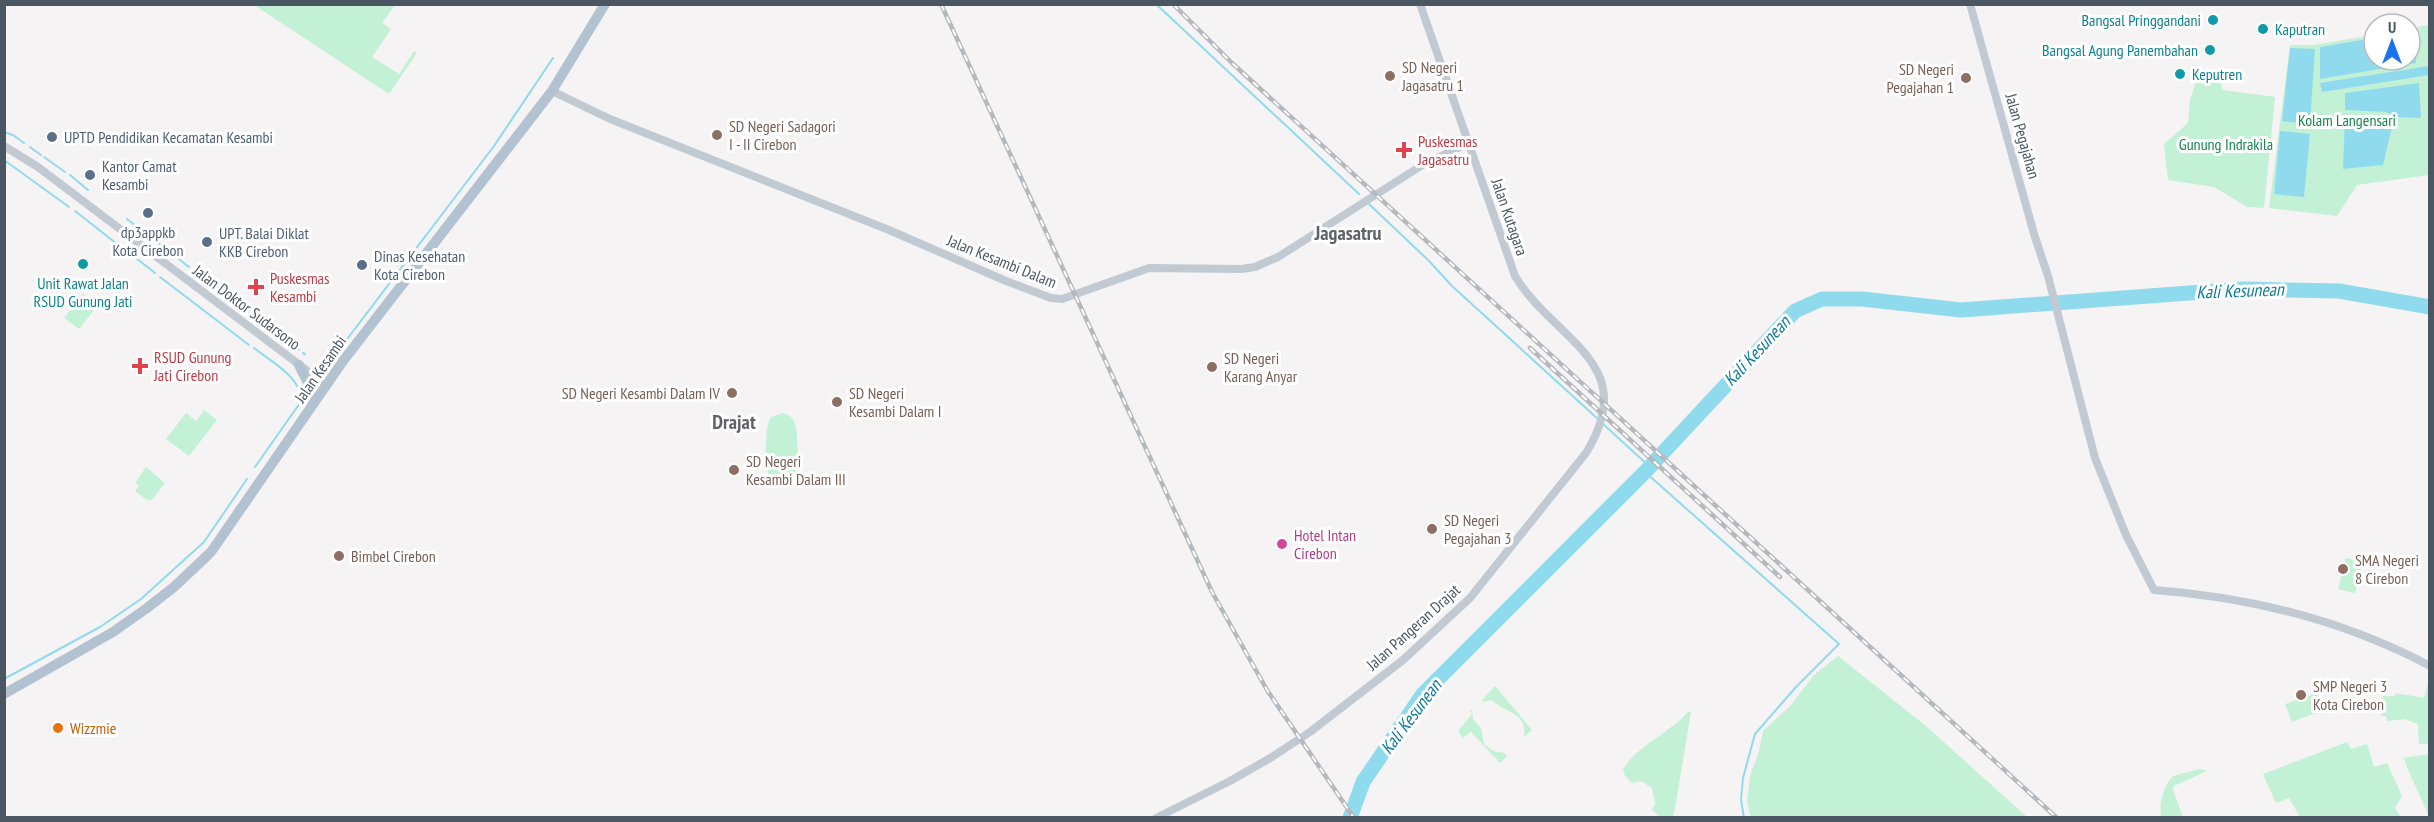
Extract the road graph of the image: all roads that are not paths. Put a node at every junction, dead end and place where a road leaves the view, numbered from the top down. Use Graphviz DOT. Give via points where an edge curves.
graph roads {
  1 [pos="605,4"];
  2 [pos="1420,4"];
  3 [pos="1970,4"];
  4 [pos="552,90"];
  5 [pos="1469,143"];
  6 [pos="4,146"];
  7 [pos="299,365"];
  8 [pos="320,380"];
  9 [pos="1602,381"];
  10 [pos="311,396"];
  11 [pos="2430,666"];
  12 [pos="4,694"];
  13 [pos="1156,818"];
  1 -- 4 [label="main road, Jalan Kesambi"];
  2 -- 5 [label="street, Jalan Kutagara"];
  3 -- 11 [label="street, Jalan Pegajahan" via="2095,458 2126,535 2154,590 2214,595 2308,617"];
  4 -- 5 [label="street, Jalan Kesambi Dalam" via="610,118 1017,286 1062,299 1149,268 1255,267 1278,257 1424,164"];
  4 -- 8 [label="main road, Jalan Kesambi"];
  5 -- 9 [label="street, Jalan Kutagara" via="1515,276 1540,308 1586,354"];
  6 -- 7 [label="street, Jalan Doktor Sudarsono" via="38,167"];
  7 -- 8 [label="street, Jalan Doktor Sudarsono"];
  7 -- 10 [label="main road"];
  8 -- 10 [label="main road, Jalan Kesambi"];
  9 -- 13 [label="street, Jalan Pangeran Drajat" via="1605,395 1601,421 1586,453 1470,598 1403,660 1310,732 1230,782"];
  10 -- 12 [label="main road, Jalan Kesambi" via="226,533 198,566 113,632"];
}
